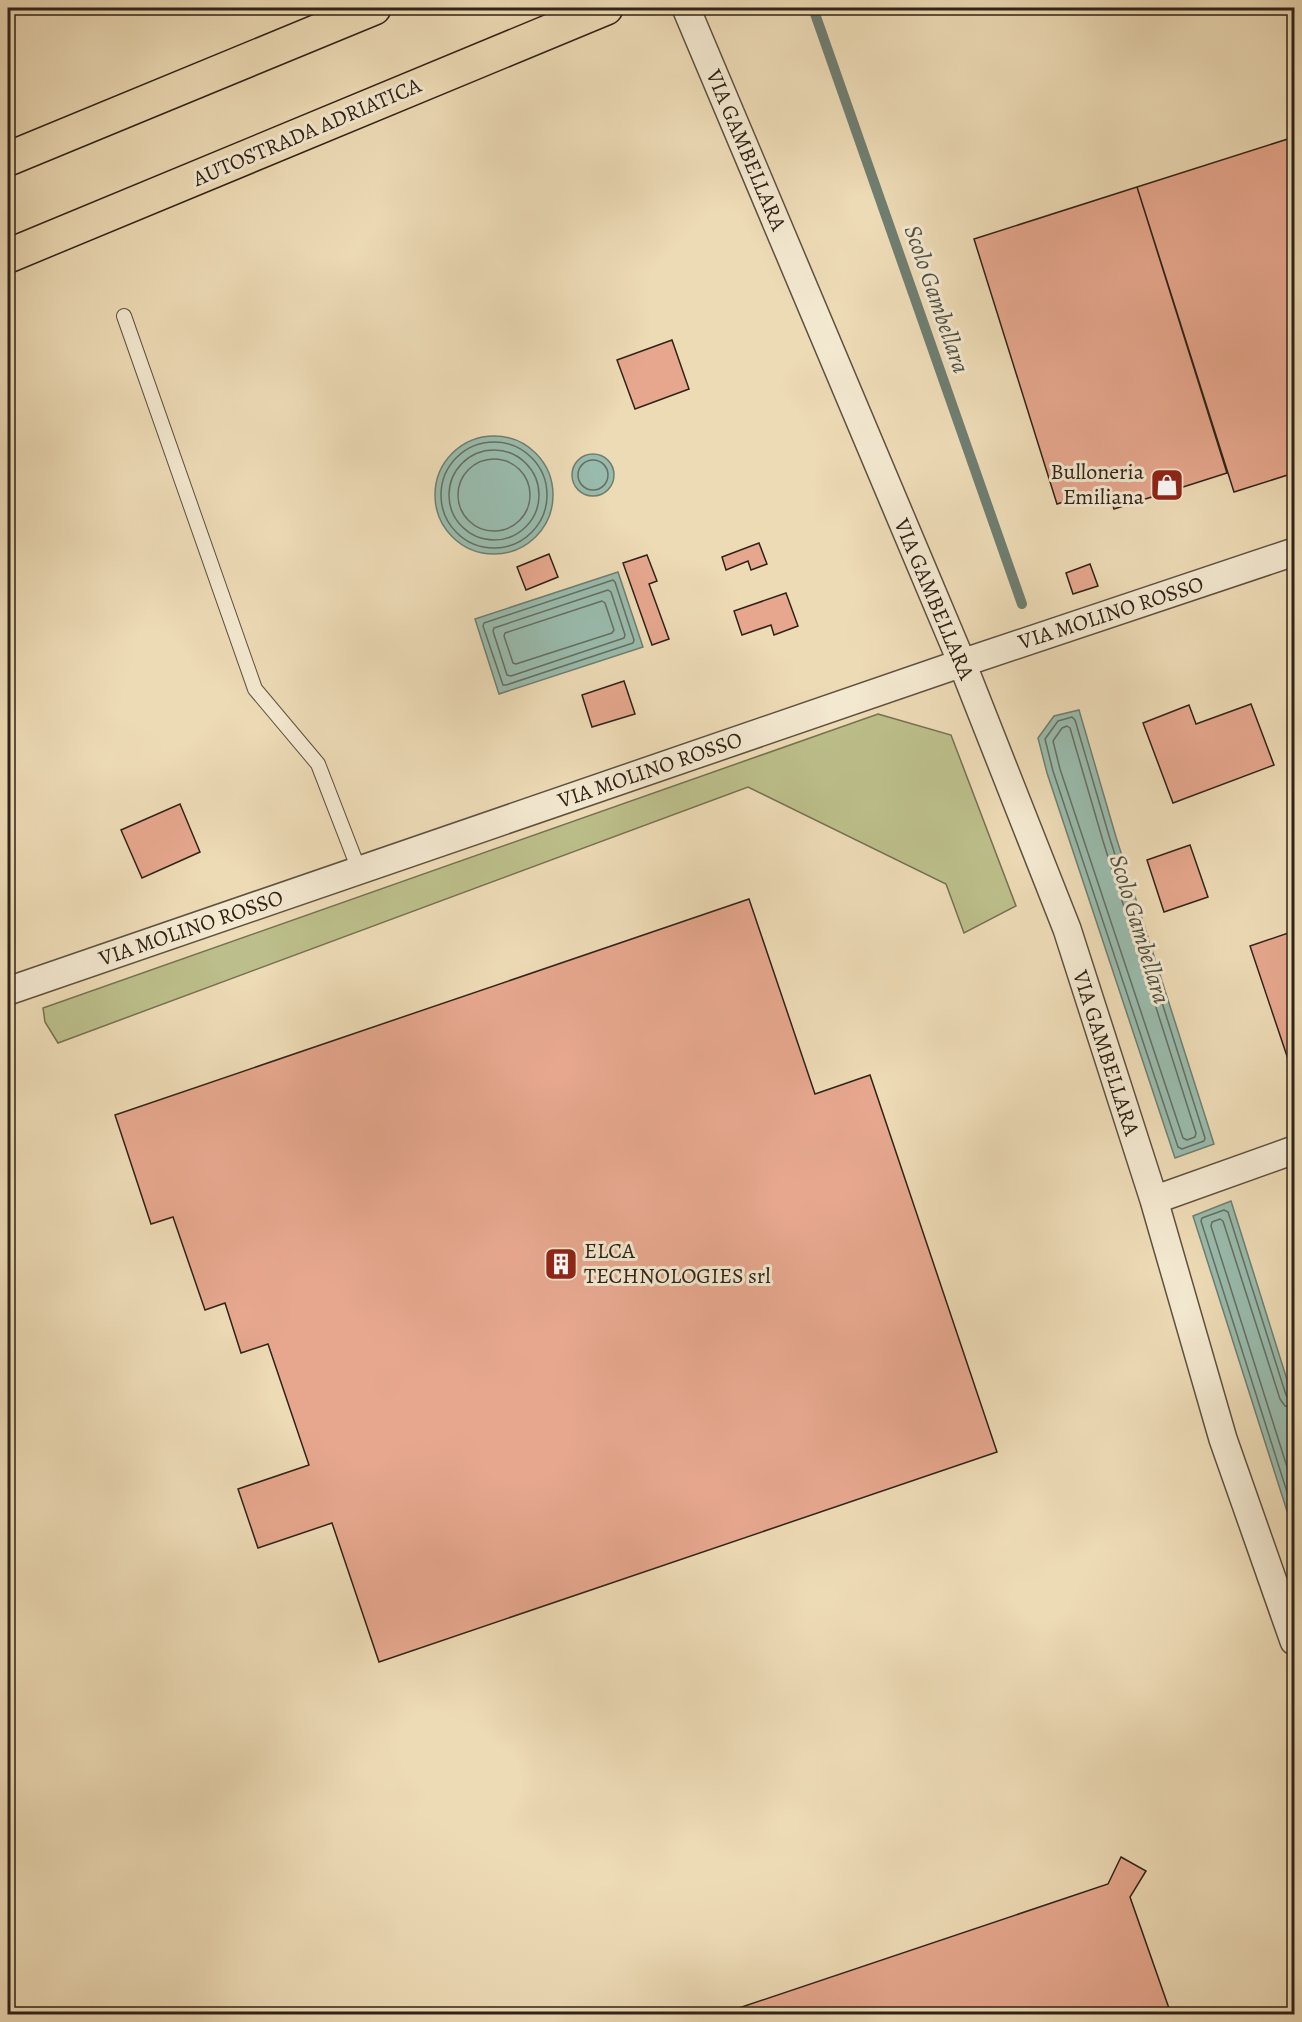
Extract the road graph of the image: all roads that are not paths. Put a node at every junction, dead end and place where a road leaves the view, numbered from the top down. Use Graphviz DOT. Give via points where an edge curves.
graph roads {
  1 [pos="374,8"];
  2 [pos="606,8"];
  3 [pos="686,8"];
  4 [pos="8,159"];
  5 [pos="8,256"];
  6 [pos="124,316"];
  7 [pos="1294,552"];
  8 [pos="962,663"];
  9 [pos="359,870"];
  10 [pos="8,991"];
  11 [pos="1294,1150"];
  12 [pos="1154,1200"];
  13 [pos="1294,1641"];
  1 -- 4 [label="highway"];
  2 -- 5 [label="highway, AUTOSTRADA ADRIATICA"];
  3 -- 8 [label="street, VIA GAMBELLARA"];
  6 -- 9 [label="lane" via="255,688 318,764"];
  7 -- 8 [label="street, VIA MOLINO ROSSO"];
  8 -- 9 [label="street, VIA MOLINO ROSSO"];
  8 -- 12 [label="street, VIA GAMBELLARA" via="1067,929"];
  9 -- 10 [label="street, VIA MOLINO ROSSO"];
  11 -- 12 [label="street"];
  12 -- 13 [label="street, VIA GAMBELLARA" via="1223,1439"];
}
